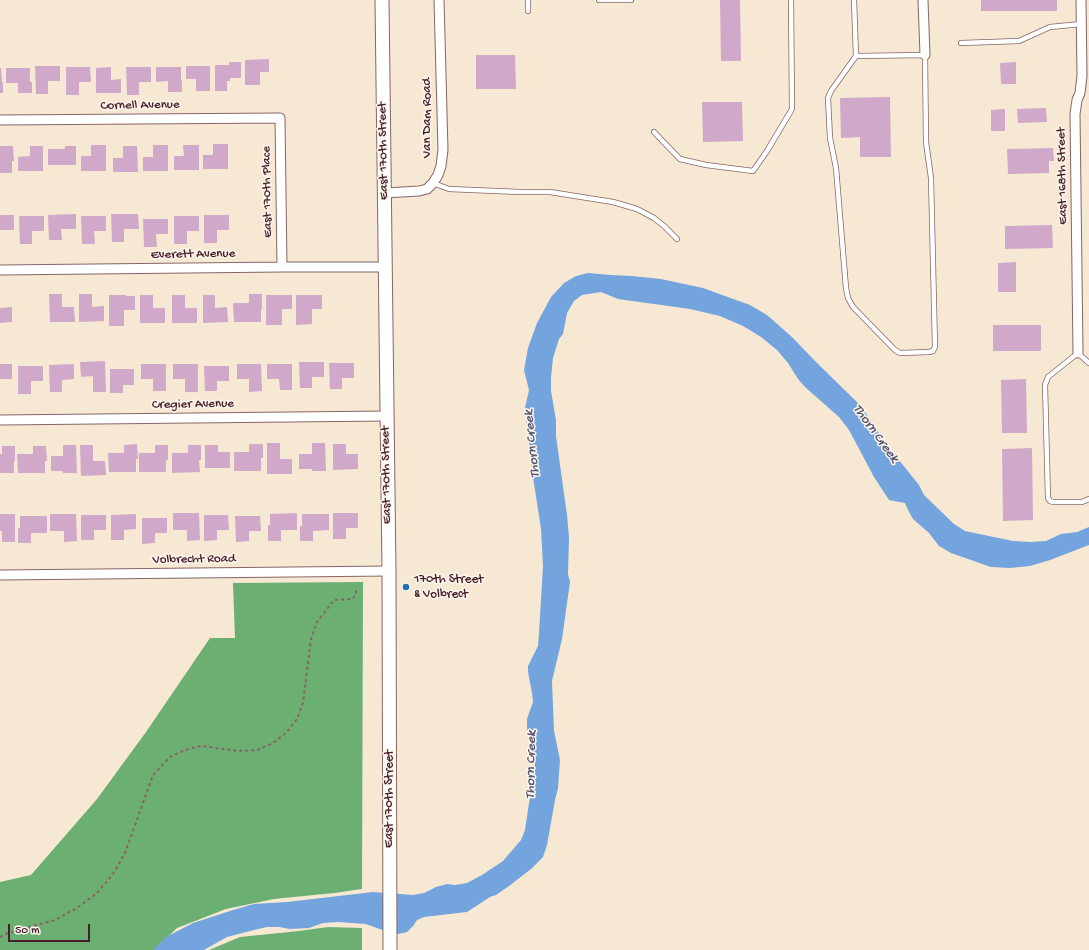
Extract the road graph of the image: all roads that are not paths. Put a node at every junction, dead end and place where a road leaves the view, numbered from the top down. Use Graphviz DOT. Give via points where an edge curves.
graph roads {
  1 [pos="382,0"];
  2 [pos="439,0"];
  3 [pos="528,0"];
  4 [pos="599,0"];
  5 [pos="631,0"];
  6 [pos="791,0"];
  7 [pos="854,0"];
  8 [pos="923,0"];
  9 [pos="1081,0"];
  10 [pos="528,11"];
  11 [pos="1084,29"];
  12 [pos="962,43"];
  13 [pos="925,55"];
  14 [pos="856,56"];
  15 [pos="1085,69"];
  16 [pos="280,118"];
  17 [pos="0,120"];
  18 [pos="654,132"];
  19 [pos="433,183"];
  20 [pos="385,193"];
  21 [pos="677,239"];
  22 [pos="282,267"];
  23 [pos="386,267"];
  24 [pos="0,270"];
  25 [pos="1078,353"];
  26 [pos="1089,363"];
  27 [pos="387,416"];
  28 [pos="0,420"];
  29 [pos="1089,499"];
  30 [pos="389,571"];
  31 [pos="0,575"];
  32 [pos="390,950"];
  1 -- 20 [label="street, East 170th Street"];
  2 -- 19 [label="street, Van Dam Road" via="443,150 441,166"];
  3 -- 10 [label="lane"];
  4 -- 5 [label="lane"];
  6 -- 18 [label="lane" via="792,109 753,172 680,159"];
  7 -- 14 [label="lane"];
  8 -- 13 [label="street"];
  9 -- 11 [label="street, East 168th Street"];
  11 -- 12 [label="lane" via="1050,27 1019,41"];
  11 -- 15 [label="street, East 168th Street"];
  13 -- 14 [label="lane"];
  13 -- 14 [label="lane" via="935,347 930,352 900,353 853,307 846,288 828,98"];
  15 -- 25 [label="street, East 168th Street" via="1075,114"];
  16 -- 17 [label="street, Cornell Avenue"];
  16 -- 22 [label="street, East 170th Place"];
  19 -- 20 [label="street" via="427,189 419,191"];
  19 -- 21 [label="lane" via="450,190 550,192 613,202 637,209 654,218"];
  20 -- 23 [label="street, East 170th Street"];
  22 -- 23 [label="street, Everett Avenue"];
  22 -- 24 [label="street, Everett Avenue"];
  23 -- 27 [label="street, East 170th Street"];
  25 -- 26 [label="lane"];
  25 -- 29 [label="lane" via="1048,377 1045,385 1048,498 1053,502 1082,502"];
  27 -- 28 [label="street, Cregier Avenue"];
  27 -- 30 [label="street, East 170th Street"];
  30 -- 31 [label="street, Volbrecht Road"];
  30 -- 32 [label="street, East 170th Street"];
}
